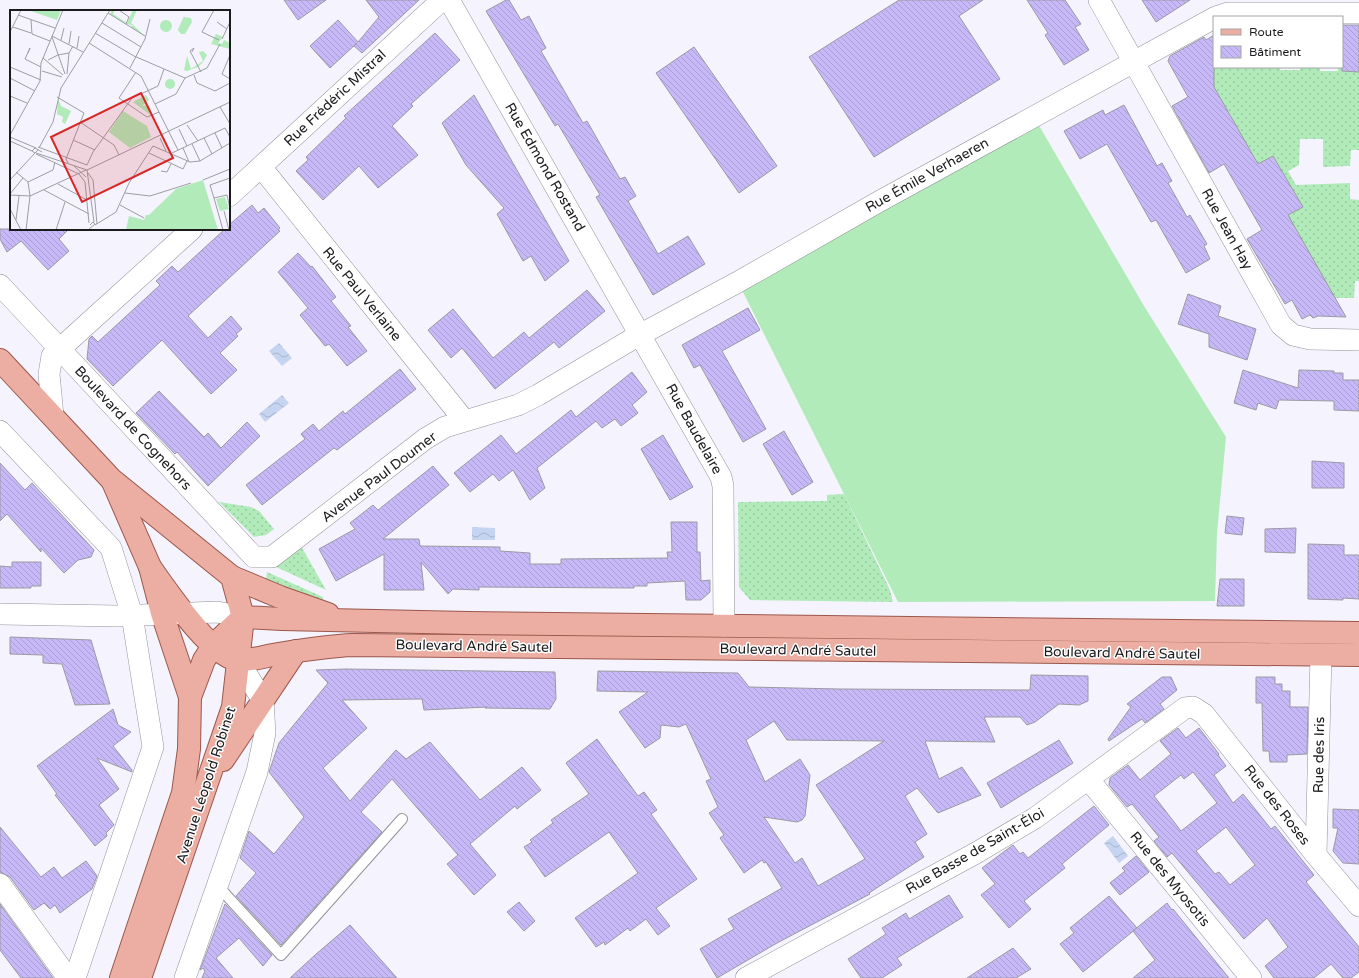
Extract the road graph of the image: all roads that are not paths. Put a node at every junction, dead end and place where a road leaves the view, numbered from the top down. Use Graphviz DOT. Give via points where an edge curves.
graph roads {
  1 [pos="442,0"];
  2 [pos="449,0"];
  3 [pos="1098,0"];
  4 [pos="1359,13"];
  5 [pos="1218,16"];
  6 [pos="1213,18"];
  7 [pos="1133,61"];
  8 [pos="261,167"];
  9 [pos="230,195"];
  10 [pos="191,230"];
  11 [pos="0,285"];
  12 [pos="641,334"];
  13 [pos="1359,340"];
  14 [pos="60,349"];
  15 [pos="0,360"];
  16 [pos="53,416"];
  17 [pos="464,420"];
  18 [pos="0,431"];
  19 [pos="112,479"];
  20 [pos="272,557"];
  21 [pos="150,567"];
  22 [pos="232,577"];
  23 [pos="183,612"];
  24 [pos="162,613"];
  25 [pos="0,614"];
  26 [pos="132,615"];
  27 [pos="243,617"];
  28 [pos="346,620"];
  29 [pos="724,626"];
  30 [pos="1359,633"];
  31 [pos="213,646"];
  32 [pos="296,651"];
  33 [pos="1322,655"];
  34 [pos="1359,656"];
  35 [pos="238,660"];
  36 [pos="190,697"];
  37 [pos="263,700"];
  38 [pos="1193,707"];
  39 [pos="1089,780"];
  40 [pos="208,783"];
  41 [pos="402,819"];
  42 [pos="1316,855"];
  43 [pos="0,884"];
  44 [pos="217,885"];
  45 [pos="1359,906"];
  46 [pos="68,978"];
  47 [pos="75,978"];
  48 [pos="121,978"];
  49 [pos="140,978"];
  50 [pos="185,978"];
  51 [pos="746,978"];
  52 [pos="1252,978"];
  1 -- 8 [label="street, Rue Frédéric Mistral"];
  2 -- 12 [label="street, Rue Edmond Rostand"];
  3 -- 7 [label="street, Rue Jean Hay"];
  4 -- 5 [label="street, Rue Émile Verhaeren" via="1228,13"];
  6 -- 7 [label="street, Rue Émile Verhaeren"];
  7 -- 12 [label="street, Rue Émile Verhaeren"];
  7 -- 13 [label="street, Rue Jean Hay" via="1281,325 1293,335 1310,339"];
  8 -- 9 [label="street, Rue Frédéric Mistral"];
  8 -- 17 [label="street, Rue Paul Verlaine"];
  10 -- 14 [label="street"];
  11 -- 14 [label="street, Boulevard de Cognehors"];
  12 -- 17 [label="street, Avenue Paul Doumer" via="518,405"];
  12 -- 29 [label="street, Rue Baudelaire" via="721,477"];
  14 -- 16 [label="street" via="52,356 49,374"];
  14 -- 20 [label="street, Boulevard de Cognehors" via="254,557"];
  15 -- 16 [label="main road"];
  16 -- 19 [label="main road"];
  17 -- 20 [label="street, Avenue Paul Doumer" via="445,427 425,439"];
  18 -- 26 [label="street" via="111,548"];
  19 -- 21 [label="main road"];
  19 -- 22 [label="main road"];
  21 -- 23 [label="main road"];
  21 -- 24 [label="main road"];
  22 -- 27 [label="main road"];
  22 -- 28 [label="main road"];
  23 -- 24 [label="street"];
  23 -- 27 [label="street" via="217,612"];
  23 -- 31 [label="main road"];
  24 -- 26 [label="street"];
  24 -- 36 [label="main road"];
  25 -- 26 [label="street"];
  26 -- 47 [label="street" via="153,746"];
  27 -- 28 [label="main road, Boulevard André Sautel"];
  27 -- 31 [label="main road"];
  27 -- 35 [label="main road"];
  28 -- 29 [label="main road, Boulevard André Sautel"];
  29 -- 30 [label="main road, Boulevard André Sautel"];
  31 -- 35 [label="main road" via="225,656"];
  31 -- 36 [label="main road" via="204,660"];
  32 -- 33 [label="main road, Boulevard André Sautel" via="353,645"];
  32 -- 35 [label="main road, Boulevard André Sautel"];
  32 -- 37 [label="main road"];
  33 -- 34 [label="main road, Boulevard André Sautel"];
  33 -- 42 [label="street, Rue des Iris"];
  35 -- 37 [label="street"];
  35 -- 40 [label="main road, Avenue Léopold Robinet" via="233,707"];
  36 -- 48 [label="main road, Avenue Léopold Robinet" via="189,749 183,793"];
  37 -- 40 [label="main road"];
  37 -- 44 [label="street" via="265,732 257,772"];
  38 -- 39 [label="street, Rue Basse de Saint-Éloi" via="1179,712"];
  38 -- 42 [label="street, Rue des Roses" via="1204,714"];
  39 -- 51 [label="street, Rue Basse de Saint-Éloi" via="1035,818 976,853"];
  39 -- 52 [label="street, Rue des Myosotis"];
  40 -- 49 [label="main road, Avenue Léopold Robinet"];
  41 -- 44 [label="lane" via="282,955"];
  42 -- 45 [label="street, Rue des Roses"];
  43 -- 46 [label="street"];
  44 -- 50 [label="street"];
}
